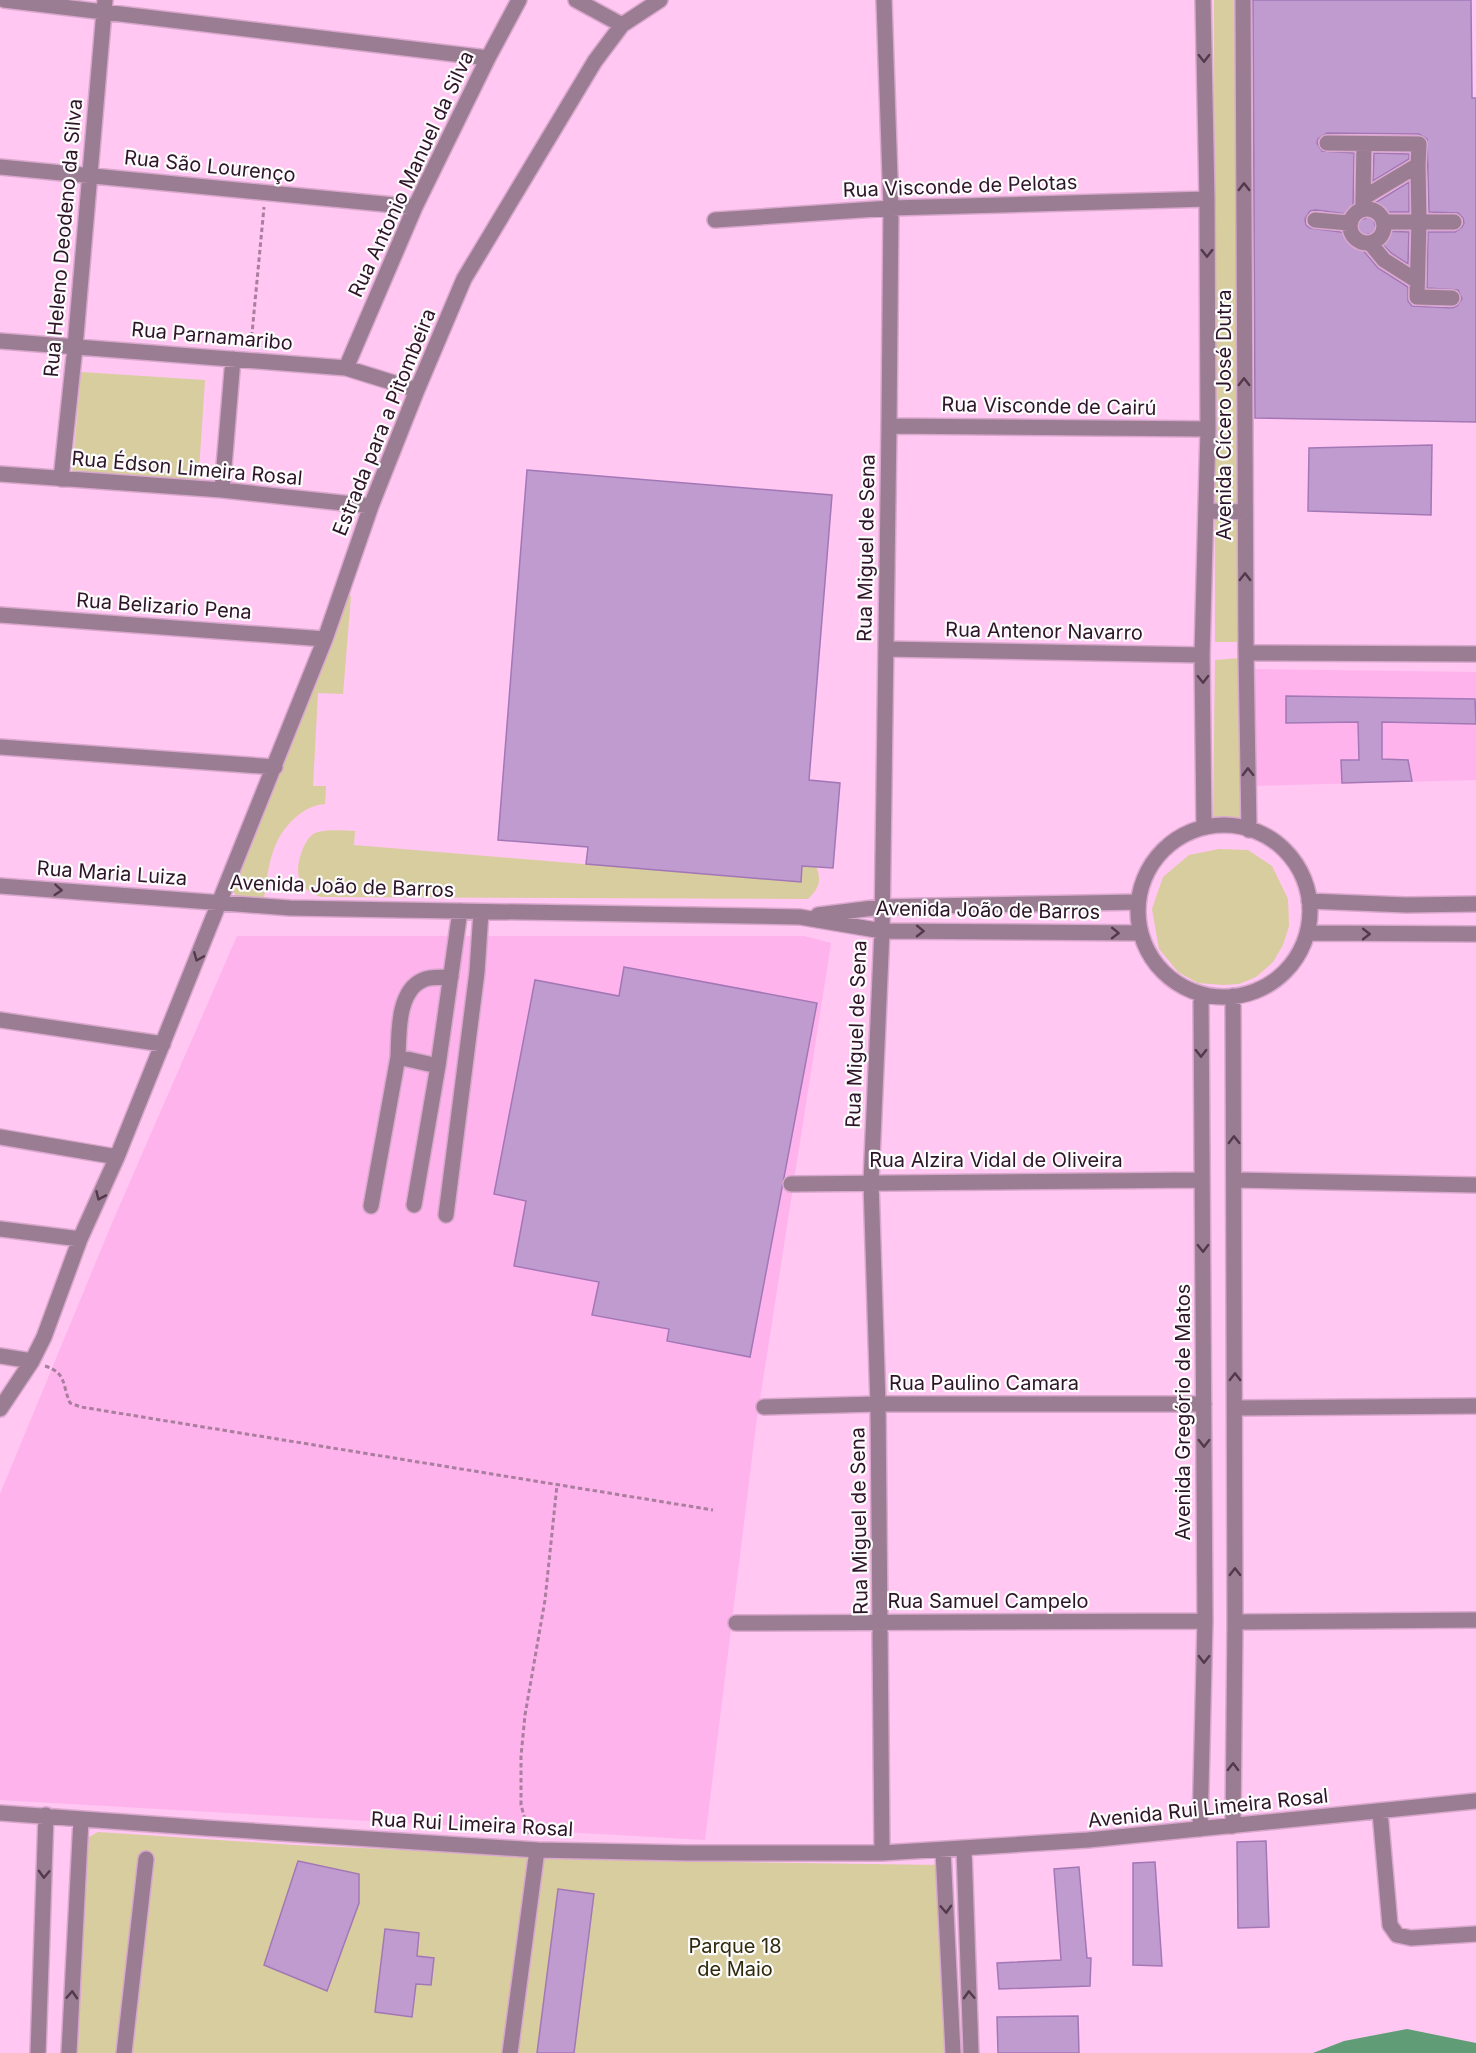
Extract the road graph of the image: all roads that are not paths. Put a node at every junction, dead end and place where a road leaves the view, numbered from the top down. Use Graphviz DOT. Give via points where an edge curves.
graph roads {
  1 [pos="4,0"];
  2 [pos="519,0"];
  3 [pos="576,0"];
  4 [pos="660,0"];
  5 [pos="884,0"];
  6 [pos="1203,0"];
  7 [pos="1243,0"];
  8 [pos="105,5"];
  9 [pos="622,25"];
  10 [pos="488,58"];
  11 [pos="1328,143"];
  12 [pos="1364,144"];
  13 [pos="1418,165"];
  14 [pos="0,167"];
  15 [pos="89,176"];
  16 [pos="1207,199"];
  17 [pos="1363,204"];
  18 [pos="415,207"];
  19 [pos="891,208"];
  20 [pos="715,220"];
  21 [pos="1315,220"];
  22 [pos="1384,222"];
  23 [pos="1419,222"];
  24 [pos="1454,222"];
  25 [pos="1349,223"];
  26 [pos="1370,243"];
  27 [pos="1417,281"];
  28 [pos="1452,298"];
  29 [pos="0,340"];
  30 [pos="75,346"];
  31 [pos="233,360"];
  32 [pos="346,368"];
  33 [pos="417,390"];
  34 [pos="889,426"];
  35 [pos="1208,429"];
  36 [pos="0,474"];
  37 [pos="61,479"];
  38 [pos="222,490"];
  39 [pos="371,506"];
  40 [pos="1206,511"];
  41 [pos="1245,512"];
  42 [pos="0,615"];
  43 [pos="326,639"];
  44 [pos="886,649"];
  45 [pos="1246,653"];
  46 [pos="1476,654"];
  47 [pos="1202,655"];
  48 [pos="0,747"];
  49 [pos="275,767"];
  50 [pos="1204,827"];
  51 [pos="1249,830"];
  52 [pos="0,886"];
  53 [pos="1309,901"];
  54 [pos="1138,902"];
  55 [pos="220,903"];
  56 [pos="1476,904"];
  57 [pos="881,907"];
  58 [pos="460,911"];
  59 [pos="482,912"];
  60 [pos="800,918"];
  61 [pos="882,931"];
  62 [pos="1140,933"];
  63 [pos="1307,933"];
  64 [pos="1476,934"];
  65 [pos="452,977"];
  66 [pos="1201,994"];
  67 [pos="1233,996"];
  68 [pos="0,1020"];
  69 [pos="163,1044"];
  70 [pos="398,1057"];
  71 [pos="438,1066"];
  72 [pos="0,1137"];
  73 [pos="117,1157"];
  74 [pos="1202,1180"];
  75 [pos="1235,1180"];
  76 [pos="871,1182"];
  77 [pos="791,1184"];
  78 [pos="1476,1185"];
  79 [pos="371,1206"];
  80 [pos="414,1206"];
  81 [pos="446,1215"];
  82 [pos="0,1229"];
  83 [pos="80,1239"];
  84 [pos="0,1356"];
  85 [pos="32,1361"];
  86 [pos="878,1404"];
  87 [pos="1204,1404"];
  88 [pos="1476,1406"];
  89 [pos="764,1407"];
  90 [pos="1235,1408"];
  91 [pos="0,1409"];
  92 [pos="1476,1620"];
  93 [pos="1205,1621"];
  94 [pos="1235,1622"];
  95 [pos="736,1623"];
  96 [pos="881,1623"];
  97 [pos="1476,1801"];
  98 [pos="1380,1812"];
  99 [pos="0,1813"];
  100 [pos="46,1815"];
  101 [pos="81,1819"];
  102 [pos="1233,1826"];
  103 [pos="1200,1829"];
  104 [pos="964,1849"];
  105 [pos="537,1850"];
  106 [pos="943,1851"];
  107 [pos="882,1853"];
  108 [pos="147,1859"];
  109 [pos="1476,1934"];
  110 [pos="38,2053"];
  111 [pos="69,2053"];
  112 [pos="124,2053"];
  113 [pos="510,2053"];
  114 [pos="953,2053"];
  115 [pos="971,2053"];
  1 -- 8 [label="street"];
  2 -- 10 [label="street, Rua Antonio Manuel da Silva"];
  3 -- 9 [label="street"];
  4 -- 9 [label="street, Estrada para a Pitombeira"];
  5 -- 19 [label="street, Rua Miguel de Sena"];
  6 -- 16 [label="street, Avenida Cícero José Dutra, one-way"];
  41 -- 7 [label="street, Avenida Cícero José Dutra, one-way"];
  8 -- 10 [label="street"];
  8 -- 15 [label="street, Rua Heleno Deodeno da Silva"];
  9 -- 33 [label="street, Estrada para a Pitombeira" via="595,61 464,279"];
  10 -- 18 [label="street, Rua Antonio Manuel da Silva"];
  11 -- 12 [label="street"];
  12 -- 13 [label="street" via="1419,144"];
  12 -- 17 [label="street"];
  13 -- 17 [label="street"];
  13 -- 23 [label="street"];
  14 -- 15 [label="street, Rua São Lourenço"];
  15 -- 18 [label="street, Rua São Lourenço"];
  15 -- 30 [label="street, Rua Heleno Deodeno da Silva"];
  16 -- 19 [label="street, Rua Visconde de Pelotas"];
  16 -- 35 [label="street, Avenida Cícero José Dutra, one-way"];
  17 -- 22 [label="street"];
  17 -- 25 [label="street"];
  18 -- 32 [label="street, Rua Antonio Manuel da Silva"];
  19 -- 20 [label="street, Rua Visconde de Pelotas"];
  19 -- 34 [label="street, Rua Miguel de Sena"];
  21 -- 25 [label="street"];
  22 -- 23 [label="street"];
  22 -- 26 [label="street" via="1380,238"];
  23 -- 24 [label="street"];
  23 -- 27 [label="street"];
  25 -- 26 [label="street" via="1354,238"];
  26 -- 27 [label="street" via="1384,260"];
  27 -- 28 [label="street" via="1417,297"];
  29 -- 30 [label="street, Rua Parnamaribo"];
  30 -- 31 [label="street, Rua Parnamaribo"];
  30 -- 37 [label="street, Rua Heleno Deodeno da Silva"];
  31 -- 32 [label="street, Rua Parnamaribo"];
  31 -- 38 [label="street"];
  32 -- 33 [label="street, Rua Parnamaribo"];
  33 -- 39 [label="street, Estrada para a Pitombeira"];
  34 -- 35 [label="street, Rua Visconde de Cairú"];
  34 -- 44 [label="street, Rua Miguel de Sena"];
  35 -- 40 [label="street, Avenida Cícero José Dutra"];
  36 -- 37 [label="street, Rua Édson Limeira Rosal"];
  37 -- 38 [label="street, Rua Édson Limeira Rosal"];
  38 -- 39 [label="street, Rua Édson Limeira Rosal"];
  39 -- 43 [label="street, Estrada para a Pitombeira"];
  40 -- 41 [label="street"];
  40 -- 47 [label="street, Avenida Cícero José Dutra"];
  45 -- 41 [label="street, Avenida Cícero José Dutra, one-way"];
  42 -- 43 [label="street, Rua Belizario Pena"];
  43 -- 49 [label="street, Estrada para a Pitombeira"];
  44 -- 47 [label="street, Rua Antenor Navarro"];
  44 -- 57 [label="street, Rua Miguel de Sena"];
  45 -- 46 [label="street"];
  51 -- 45 [label="street, Avenida Cícero José Dutra, one-way"];
  47 -- 50 [label="street, Avenida Cícero José Dutra, one-way"];
  48 -- 49 [label="street"];
  49 -- 55 [label="street, Estrada para a Pitombeira"];
  50 -- 51 [label="street" via="1226,825"];
  50 -- 54 [label="street" via="1179,837 1159,854 1144,876"];
  51 -- 53 [label="street" via="1269,838 1288,854 1302,874"];
  52 -- 55 [label="street, Rua Maria Luiza, one-way"];
  53 -- 56 [label="street"];
  53 -- 63 [label="street"];
  54 -- 57 [label="street, Avenida João de Barros"];
  54 -- 62 [label="street"];
  55 -- 58 [label="street, Avenida João de Barros"];
  55 -- 69 [label="street, Avenida João de Barros, one-way"];
  57 -- 60 [label="street, Avenida João de Barros"];
  57 -- 61 [label="street, Rua Miguel de Sena"];
  58 -- 59 [label="street, Avenida João de Barros"];
  58 -- 65 [label="street"];
  59 -- 60 [label="street, Avenida João de Barros"];
  59 -- 81 [label="street"];
  60 -- 61 [label="street, Avenida João de Barros"];
  61 -- 62 [label="street, Avenida João de Barros, one-way"];
  61 -- 76 [label="street, Rua Miguel de Sena"];
  62 -- 66 [label="street" via="1153,960 1174,981"];
  63 -- 64 [label="street, one-way"];
  63 -- 67 [label="street" via="1296,958 1279,978 1256,991"];
  65 -- 70 [label="street" via="425,979 414,985 400,1015"];
  65 -- 71 [label="street"];
  66 -- 67 [label="street"];
  66 -- 74 [label="street, Avenida Gregório de Matos, one-way"];
  75 -- 67 [label="street, one-way"];
  68 -- 69 [label="street"];
  69 -- 73 [label="street, Avenida João de Barros"];
  70 -- 71 [label="street"];
  70 -- 79 [label="street"];
  71 -- 80 [label="street"];
  72 -- 73 [label="street"];
  73 -- 83 [label="street, Avenida João de Barros, one-way"];
  74 -- 76 [label="street, Rua Alzira Vidal de Oliveira"];
  74 -- 87 [label="street, Avenida Gregório de Matos, one-way"];
  75 -- 78 [label="street"];
  90 -- 75 [label="street, one-way"];
  76 -- 77 [label="street, Rua Alzira Vidal de Oliveira"];
  76 -- 86 [label="street, Rua Miguel de Sena"];
  82 -- 83 [label="street"];
  83 -- 85 [label="street, Avenida João de Barros"];
  84 -- 85 [label="street"];
  85 -- 91 [label="street, Avenida João de Barros"];
  86 -- 87 [label="street, Rua Paulino Camara"];
  86 -- 89 [label="street, Rua Paulino Camara"];
  86 -- 96 [label="street, Rua Miguel de Sena"];
  87 -- 93 [label="street, Avenida Gregório de Matos, one-way"];
  88 -- 90 [label="street"];
  94 -- 90 [label="street, one-way"];
  92 -- 94 [label="street"];
  93 -- 96 [label="street, Rua Samuel Campelo"];
  93 -- 103 [label="street, Avenida Gregório de Matos, one-way"];
  102 -- 94 [label="street, one-way"];
  95 -- 96 [label="street, Rua Samuel Campelo"];
  96 -- 107 [label="street, Rua Miguel de Sena"];
  97 -- 98 [label="street, Avenida Rui Limeira Rosal"];
  98 -- 102 [label="street, Avenida Rui Limeira Rosal"];
  98 -- 109 [label="street" via="1390,1925 1398,1935 1411,1938"];
  99 -- 100 [label="street, Rua Rui Limeira Rosal"];
  100 -- 101 [label="street, Rua Rui Limeira Rosal"];
  100 -- 110 [label="street, one-way"];
  101 -- 105 [label="street, Rua Rui Limeira Rosal"];
  111 -- 101 [label="street, one-way"];
  102 -- 103 [label="street, Avenida Rui Limeira Rosal"];
  103 -- 104 [label="street, Avenida Rui Limeira Rosal"];
  104 -- 106 [label="street, Avenida Rui Limeira Rosal"];
  115 -- 104 [label="street, one-way"];
  105 -- 107 [label="street, Rua Rui Limeira Rosal"];
  105 -- 113 [label="street"];
  106 -- 107 [label="street, Rua Rui Limeira Rosal"];
  106 -- 114 [label="street, one-way"];
  108 -- 112 [label="street"];
}
